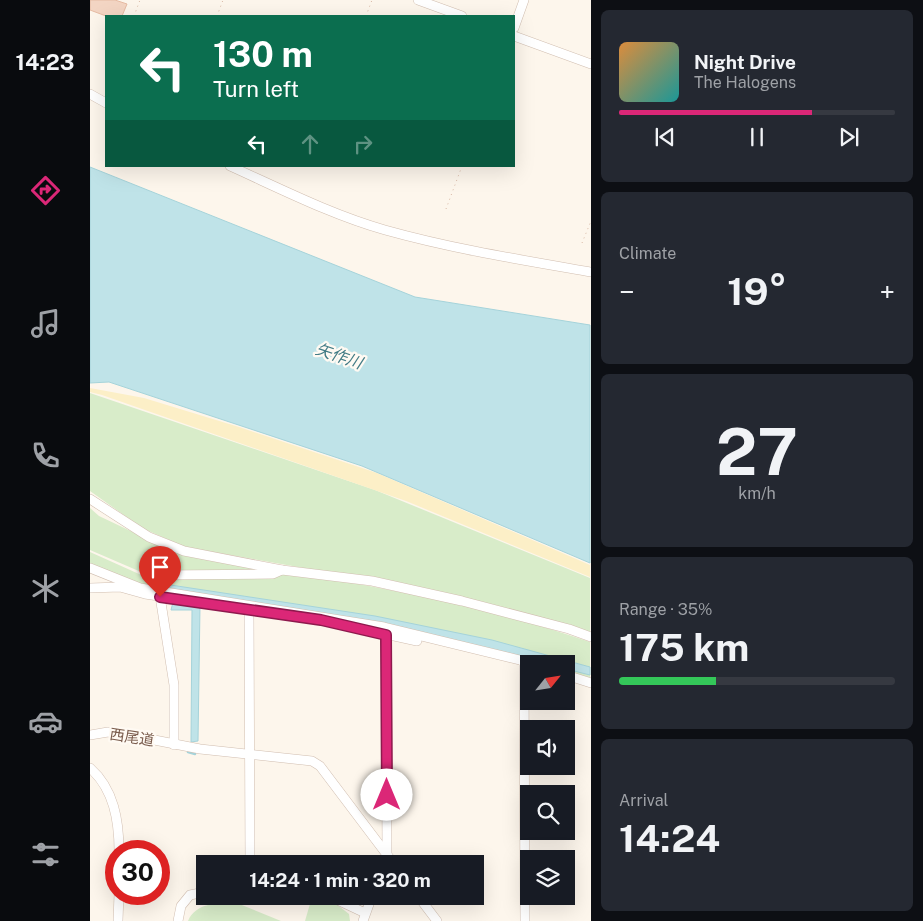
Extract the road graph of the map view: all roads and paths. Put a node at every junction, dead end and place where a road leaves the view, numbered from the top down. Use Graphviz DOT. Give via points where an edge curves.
graph roads {
  1 [pos="140,0"];
  2 [pos="223,0"];
  3 [pos="372,0"];
  4 [pos="418,0"];
  5 [pos="524,0"];
  6 [pos="134,15"];
  7 [pos="217,15"];
  8 [pos="366,15"];
  9 [pos="459,15"];
  10 [pos="515,25"];
  11 [pos="515,36"];
  12 [pos="590,64"];
  13 [pos="90,94"];
  14 [pos="105,102"];
  15 [pos="232,167"];
  16 [pos="462,167"];
  17 [pos="446,209"];
  18 [pos="590,221"];
  19 [pos="582,243"];
  20 [pos="590,272"];
  21 [pos="90,499"];
  22 [pos="90,568"];
  23 [pos="282,570"];
  24 [pos="90,588"];
  25 [pos="160,593"];
  26 [pos="249,610"];
  27 [pos="386,635"];
  28 [pos="590,637"];
  29 [pos="520,660"];
  30 [pos="520,663"];
  31 [pos="575,677"];
  32 [pos="590,681"];
  33 [pos="526,710"];
  34 [pos="90,735"];
  35 [pos="174,745"];
  36 [pos="249,754"];
  37 [pos="90,768"];
  38 [pos="118,840"];
  39 [pos="387,854"];
  40 [pos="250,855"];
  41 [pos="196,894"];
  42 [pos="119,905"];
  43 [pos="344,905"];
  44 [pos="369,905"];
  45 [pos="424,905"];
  46 [pos="364,917"];
  47 [pos="118,921"];
  48 [pos="178,921"];
  49 [pos="436,921"];
  50 [pos="525,921"];
  1 -- 6 [label="path"];
  2 -- 7 [label="path"];
  3 -- 8 [label="path"];
  4 -- 9 [label="street"];
  5 -- 10 [label="street"];
  11 -- 12 [label="street"];
  13 -- 14 [label="street"];
  15 -- 20 [label="street" via="297,198 383,229 444,245"];
  16 -- 17 [label="path"];
  18 -- 19 [label="path"];
  21 -- 23 [label="street" via="149,537 184,551"];
  22 -- 25 [label="street"];
  23 -- 25 [label="street" via="273,574 164,575 160,577"];
  23 -- 28 [label="street" via="372,581 569,629"];
  24 -- 25 [label="street" via="120,587"];
  25 -- 26 [label="street"];
  25 -- 29 [label="street" via="384,627"];
  25 -- 35 [label="street" via="174,685"];
  26 -- 27 [label="street" via="321,620"];
  26 -- 36 [label="street"];
  27 -- 30 [label="street"];
  27 -- 39 [label="street"];
  31 -- 32 [label="street"];
  33 -- 50 [label="street"];
  34 -- 35 [label="street, 西尾道" via="119,733"];
  35 -- 36 [label="street, 西尾道"];
  36 -- 39 [label="street, 西尾道" via="312,761 320,766"];
  36 -- 40 [label="street"];
  37 -- 38 [label="street" via="110,791"];
  41 -- 48 [label="street" via="190,895 181,906"];
  42 -- 47 [label="street"];
  43 -- 46 [label="street"];
  44 -- 46 [label="street"];
  45 -- 49 [label="street"];
}
